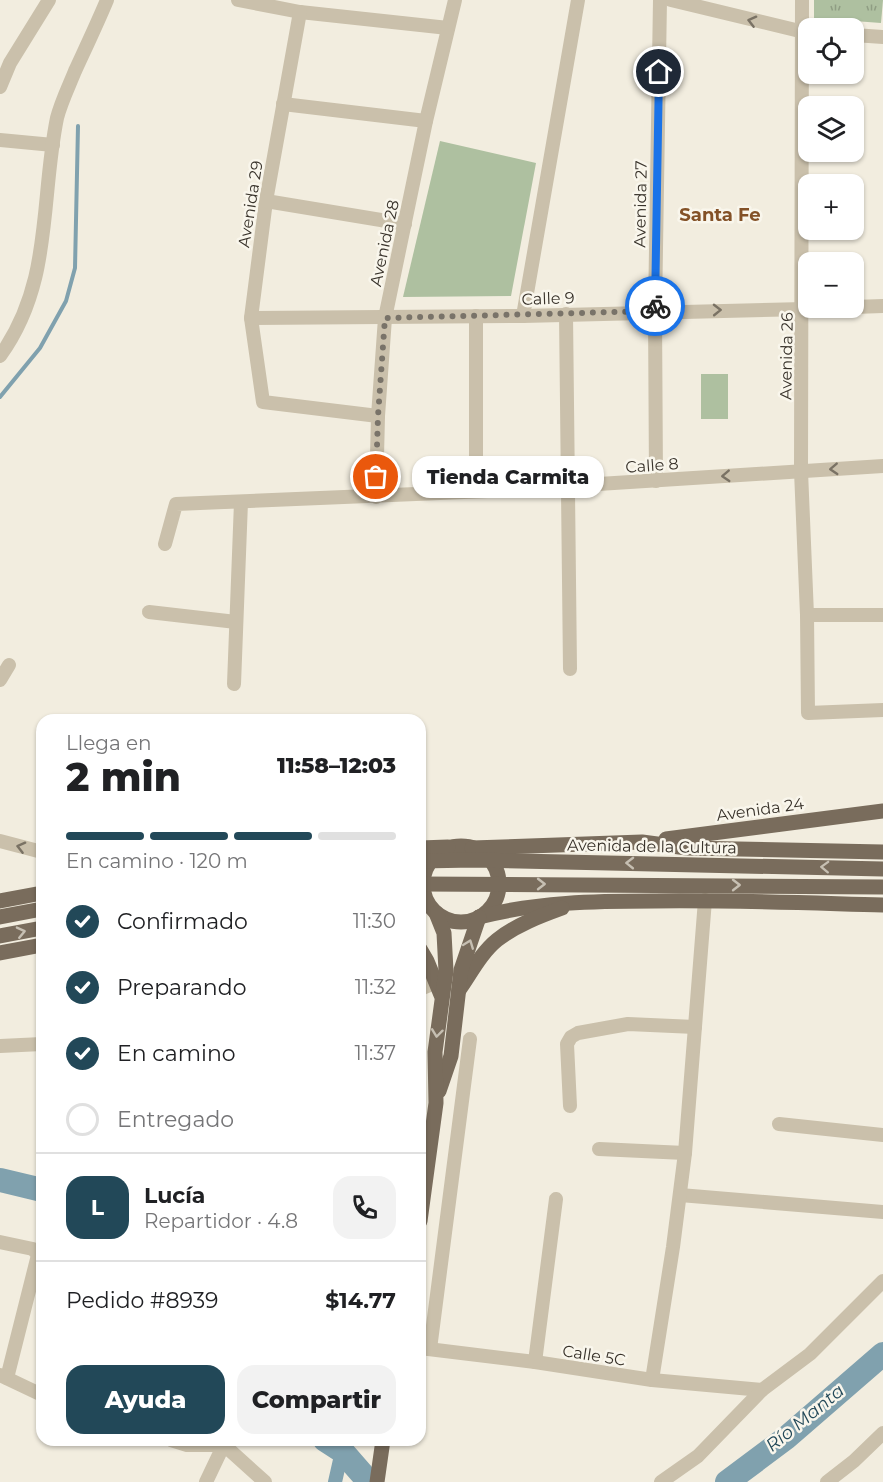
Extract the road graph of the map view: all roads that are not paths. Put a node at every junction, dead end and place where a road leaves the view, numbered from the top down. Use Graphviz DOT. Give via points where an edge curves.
graph roads {
  1 [pos="49,0"];
  2 [pos="107,0"];
  3 [pos="238,0"];
  4 [pos="455,0"];
  5 [pos="578,0"];
  6 [pos="660,0"];
  7 [pos="671,0"];
  8 [pos="802,0"];
  9 [pos="300,12"];
  10 [pos="804,18"];
  11 [pos="448,28"];
  12 [pos="798,31"];
  13 [pos="864,36"];
  14 [pos="883,37"];
  15 [pos="805,84"];
  16 [pos="0,87"];
  17 [pos="283,104"];
  18 [pos="426,121"];
  19 [pos="0,140"];
  20 [pos="53,145"];
  21 [pos="266,201"];
  22 [pos="405,224"];
  23 [pos="803,252"];
  24 [pos="883,306"];
  25 [pos="864,307"];
  26 [pos="798,309"];
  27 [pos="655,311"];
  28 [pos="566,314"];
  29 [pos="476,316"];
  30 [pos="523,316"];
  31 [pos="251,318"];
  32 [pos="385,318"];
  33 [pos="803,318"];
  34 [pos="0,356"];
  35 [pos="378,416"];
  36 [pos="883,466"];
  37 [pos="801,471"];
  38 [pos="656,481"];
  39 [pos="568,487"];
  40 [pos="476,491"];
  41 [pos="376,497"];
  42 [pos="241,502"];
  43 [pos="165,544"];
  44 [pos="149,612"];
  45 [pos="807,615"];
  46 [pos="883,615"];
  47 [pos="236,622"];
  48 [pos="9,665"];
  49 [pos="570,669"];
  50 [pos="0,680"];
  51 [pos="234,684"];
  52 [pos="883,710"];
  53 [pos="883,811"];
  54 [pos="0,841"];
  55 [pos="642,842"];
  56 [pos="466,847"];
  57 [pos="426,848"];
  58 [pos="36,850"];
  59 [pos="883,852"];
  60 [pos="426,861"];
  61 [pos="426,868"];
  62 [pos="883,869"];
  63 [pos="426,884"];
  64 [pos="883,887"];
  65 [pos="36,893"];
  66 [pos="426,898"];
  67 [pos="705,900"];
  68 [pos="0,901"];
  69 [pos="580,901"];
  70 [pos="883,905"];
  71 [pos="36,910"];
  72 [pos="426,910"];
  73 [pos="436,913"];
  74 [pos="0,917"];
  75 [pos="479,918"];
  76 [pos="36,929"];
  77 [pos="0,936"];
  78 [pos="36,946"];
  79 [pos="0,953"];
  80 [pos="426,961"];
  81 [pos="436,982"];
  82 [pos="426,986"];
  83 [pos="458,992"];
  84 [pos="442,998"];
  85 [pos="695,1027"];
  86 [pos="470,1040"];
  87 [pos="36,1044"];
  88 [pos="0,1046"];
  89 [pos="436,1103"];
  90 [pos="570,1106"];
  91 [pos="780,1124"];
  92 [pos="883,1134"];
  93 [pos="598,1149"];
  94 [pos="685,1153"];
  95 [pos="426,1171"];
  96 [pos="680,1194"];
  97 [pos="556,1199"];
  98 [pos="883,1212"];
  99 [pos="0,1242"];
  100 [pos="36,1253"];
  101 [pos="36,1262"];
  102 [pos="883,1281"];
  103 [pos="426,1341"];
  104 [pos="426,1348"];
  105 [pos="536,1362"];
  106 [pos="3,1376"];
  107 [pos="652,1380"];
  108 [pos="762,1390"];
  109 [pos="36,1392"];
  110 [pos="883,1433"];
  111 [pos="224,1446"];
  112 [pos="228,1446"];
  113 [pos="383,1446"];
  114 [pos="206,1482"];
  115 [pos="265,1482"];
  116 [pos="377,1482"];
  117 [pos="661,1482"];
  118 [pos="827,1482"];
  1 -- 16 [label="street" via="10,63"];
  2 -- 20 [label="street" via="67,91"];
  3 -- 9 [label="street"];
  4 -- 11 [label="street, Avenida 28"];
  5 -- 30 [label="street"];
  6 -- 27 [label="street, Avenida 27"];
  12 -- 7 [label="street, one-way"];
  8 -- 10 [label="street, Avenida 26"];
  9 -- 11 [label="street"];
  9 -- 17 [label="street, Avenida 29"];
  11 -- 18 [label="street, Avenida 28"];
  13 -- 14 [label="street"];
  15 -- 23 [label="street, Avenida 26"];
  17 -- 18 [label="street"];
  17 -- 21 [label="street, Avenida 29"];
  18 -- 22 [label="street, Avenida 28"];
  19 -- 20 [label="street"];
  20 -- 34 [label="street" via="44,240 35,284 26,312"];
  21 -- 22 [label="street"];
  21 -- 31 [label="street, Avenida 29"];
  22 -- 32 [label="street, Avenida 28"];
  24 -- 25 [label="street"];
  27 -- 26 [label="street, Calle 9, one-way"];
  27 -- 28 [label="street, Calle 9"];
  27 -- 38 [label="street, Avenida 27"];
  28 -- 30 [label="street, Calle 9"];
  28 -- 39 [label="street"];
  29 -- 30 [label="street, Calle 9"];
  29 -- 32 [label="street, Calle 9"];
  29 -- 40 [label="street"];
  31 -- 32 [label="street, Calle 9"];
  31 -- 35 [label="street, Avenida 29" via="263,402"];
  32 -- 35 [label="street, Avenida 28"];
  33 -- 37 [label="street, Avenida 26"];
  35 -- 41 [label="street, Avenida 28"];
  36 -- 37 [label="street, Calle 8, one-way"];
  37 -- 38 [label="street, Calle 8, one-way"];
  37 -- 45 [label="street, Avenida 26"];
  38 -- 39 [label="street, Calle 8"];
  39 -- 40 [label="street, Calle 8"];
  39 -- 49 [label="street"];
  40 -- 41 [label="street, Calle 8"];
  41 -- 42 [label="street, Calle 8"];
  42 -- 43 [label="street, Calle 8" via="177,504"];
  42 -- 47 [label="street"];
  44 -- 47 [label="street"];
  45 -- 46 [label="street"];
  45 -- 52 [label="street, Avenida 26" via="808,713"];
  47 -- 51 [label="street"];
  48 -- 50 [label="street"];
  53 -- 55 [label="main road, Avenida 24"];
  58 -- 54 [label="street, one-way"];
  55 -- 56 [label="main road, Avenida de la Cultura"];
  55 -- 59 [label="main road, Avenida de la Cultura" via="687,848"];
  56 -- 57 [label="main road, Avenida de la Cultura"];
  56 -- 61 [label="main road" via="438,853"];
  56 -- 75 [label="main road" via="483,853 497,874 499,887 492,904"];
  62 -- 60 [label="main road, Avenida de la Cultura, one-way, bridge"];
  63 -- 64 [label="main road, one-way, bridge"];
  65 -- 68 [label="main road"];
  66 -- 73 [label="main road"];
  67 -- 69 [label="main road"];
  67 -- 70 [label="main road"];
  67 -- 85 [label="street"];
  69 -- 75 [label="main road" via="526,907"];
  69 -- 83 [label="main road" via="516,927 496,940"];
  71 -- 74 [label="main road"];
  72 -- 73 [label="main road"];
  73 -- 75 [label="main road" via="457,922"];
  73 -- 84 [label="main road" via="446,952"];
  83 -- 75 [label="main road, one-way" via="464,956"];
  77 -- 76 [label="main road, one-way"];
  78 -- 79 [label="main road"];
  80 -- 81 [label="main road"];
  81 -- 82 [label="street"];
  81 -- 84 [label="main road"];
  83 -- 89 [label="main road" via="451,1056"];
  84 -- 89 [label="main road, one-way" via="435,1052"];
  85 -- 90 [label="street" via="628,1024 571,1037 567,1044"];
  85 -- 94 [label="street"];
  86 -- 103 [label="street"];
  87 -- 88 [label="street"];
  89 -- 95 [label="main road"];
  91 -- 92 [label="street"];
  93 -- 94 [label="street"];
  94 -- 96 [label="street"];
  96 -- 98 [label="street"];
  96 -- 107 [label="street"];
  97 -- 105 [label="street"];
  99 -- 100 [label="street"];
  101 -- 106 [label="street"];
  102 -- 108 [label="street" via="810,1354"];
  104 -- 105 [label="street, Calle 5C"];
  105 -- 107 [label="street, Calle 5C"];
  106 -- 109 [label="street"];
  107 -- 108 [label="street, Calle 5C"];
  108 -- 117 [label="street" via="698,1456"];
  110 -- 118 [label="street"];
  111 -- 114 [label="street"];
  112 -- 115 [label="street"];
  113 -- 116 [label="main road"];
}
